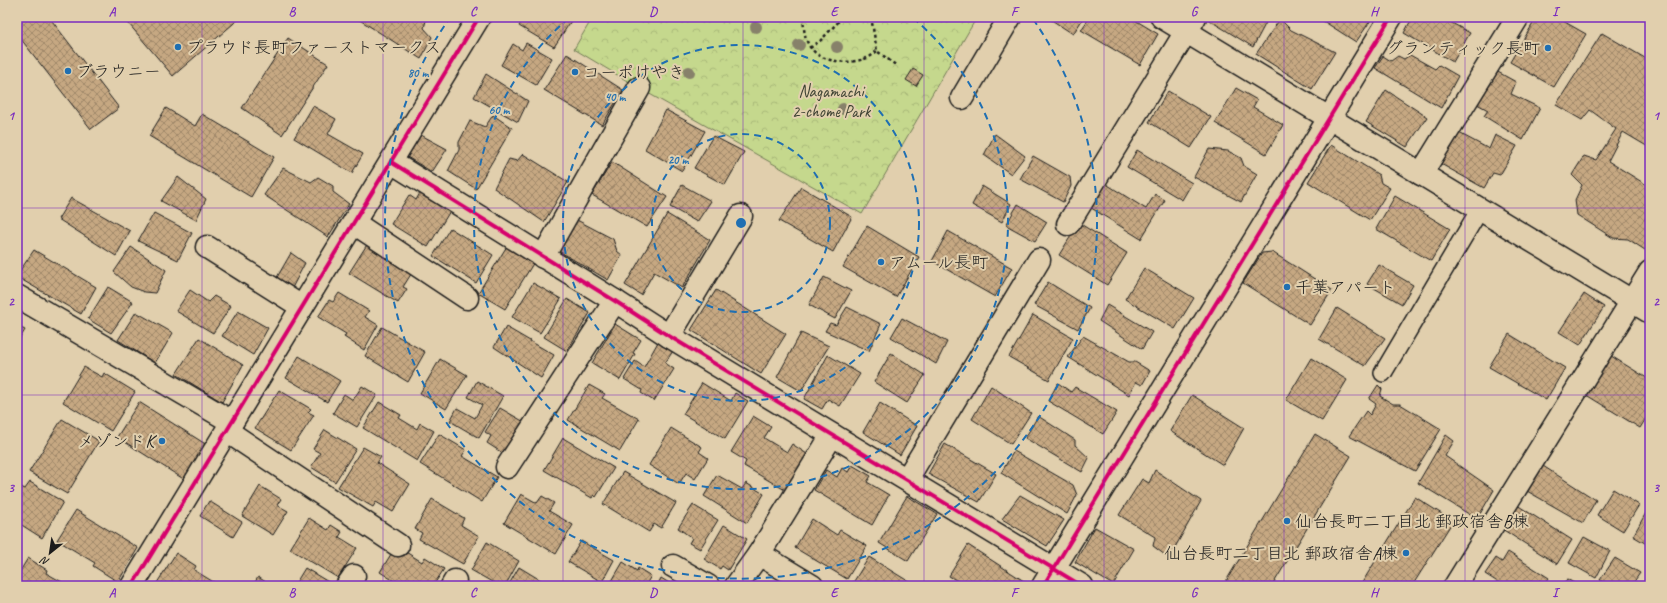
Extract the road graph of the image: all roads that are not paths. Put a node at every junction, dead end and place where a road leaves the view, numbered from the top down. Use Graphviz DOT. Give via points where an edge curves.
graph roads {
  1 [pos="479,17"];
  2 [pos="1010,17"];
  3 [pos="1162,17"];
  4 [pos="1390,17"];
  5 [pos="1518,17"];
  6 [pos="1190,24"];
  7 [pos="639,88"];
  8 [pos="962,98"];
  9 [pos="1328,118"];
  10 [pos="391,162"];
  11 [pos="1421,174"];
  12 [pos="1480,209"];
  13 [pos="741,216"];
  14 [pos="354,223"];
  15 [pos="1068,224"];
  16 [pos="207,247"];
  17 [pos="543,257"];
  18 [pos="1039,260"];
  19 [pos="1650,272"];
  20 [pos="17,296"];
  21 [pos="467,298"];
  22 [pos="615,301"];
  23 [pos="1632,301"];
  24 [pos="302,307"];
  25 [pos="1650,312"];
  26 [pos="669,336"];
  27 [pos="1383,373"];
  28 [pos="229,426"];
  29 [pos="832,434"];
  30 [pos="508,467"];
  31 [pos="907,479"];
  32 [pos="398,545"];
  33 [pos="759,554"];
  34 [pos="673,566"];
  35 [pos="1049,577"];
  36 [pos="132,586"];
  37 [pos="708,586"];
  38 [pos="736,586"];
  39 [pos="812,586"];
  40 [pos="1082,586"];
  41 [pos="1455,586"];
  1 -- 10 [label="street"];
  2 -- 8 [label="street"];
  3 -- 6 [label="street"];
  4 -- 9 [label="street"];
  5 -- 11 [label="street"];
  6 -- 9 [label="street"];
  6 -- 15 [label="street"];
  7 -- 17 [label="street"];
  9 -- 11 [label="street"];
  9 -- 35 [label="street"];
  10 -- 14 [label="street"];
  10 -- 17 [label="street"];
  11 -- 12 [label="street"];
  12 -- 23 [label="street"];
  12 -- 27 [label="lane"];
  13 -- 26 [label="street"];
  14 -- 21 [label="street"];
  14 -- 24 [label="street"];
  16 -- 24 [label="street"];
  17 -- 22 [label="street"];
  18 -- 31 [label="street"];
  19 -- 23 [label="street"];
  20 -- 28 [label="street"];
  22 -- 26 [label="street"];
  22 -- 30 [label="street"];
  23 -- 25 [label="street"];
  23 -- 41 [label="street"];
  24 -- 28 [label="street"];
  26 -- 29 [label="street"];
  28 -- 32 [label="street"];
  28 -- 36 [label="street"];
  29 -- 31 [label="street"];
  29 -- 33 [label="street"];
  31 -- 35 [label="street"];
  33 -- 38 [label="street"];
  33 -- 39 [label="street"];
  34 -- 37 [label="street"];
  35 -- 40 [label="street"];
}
